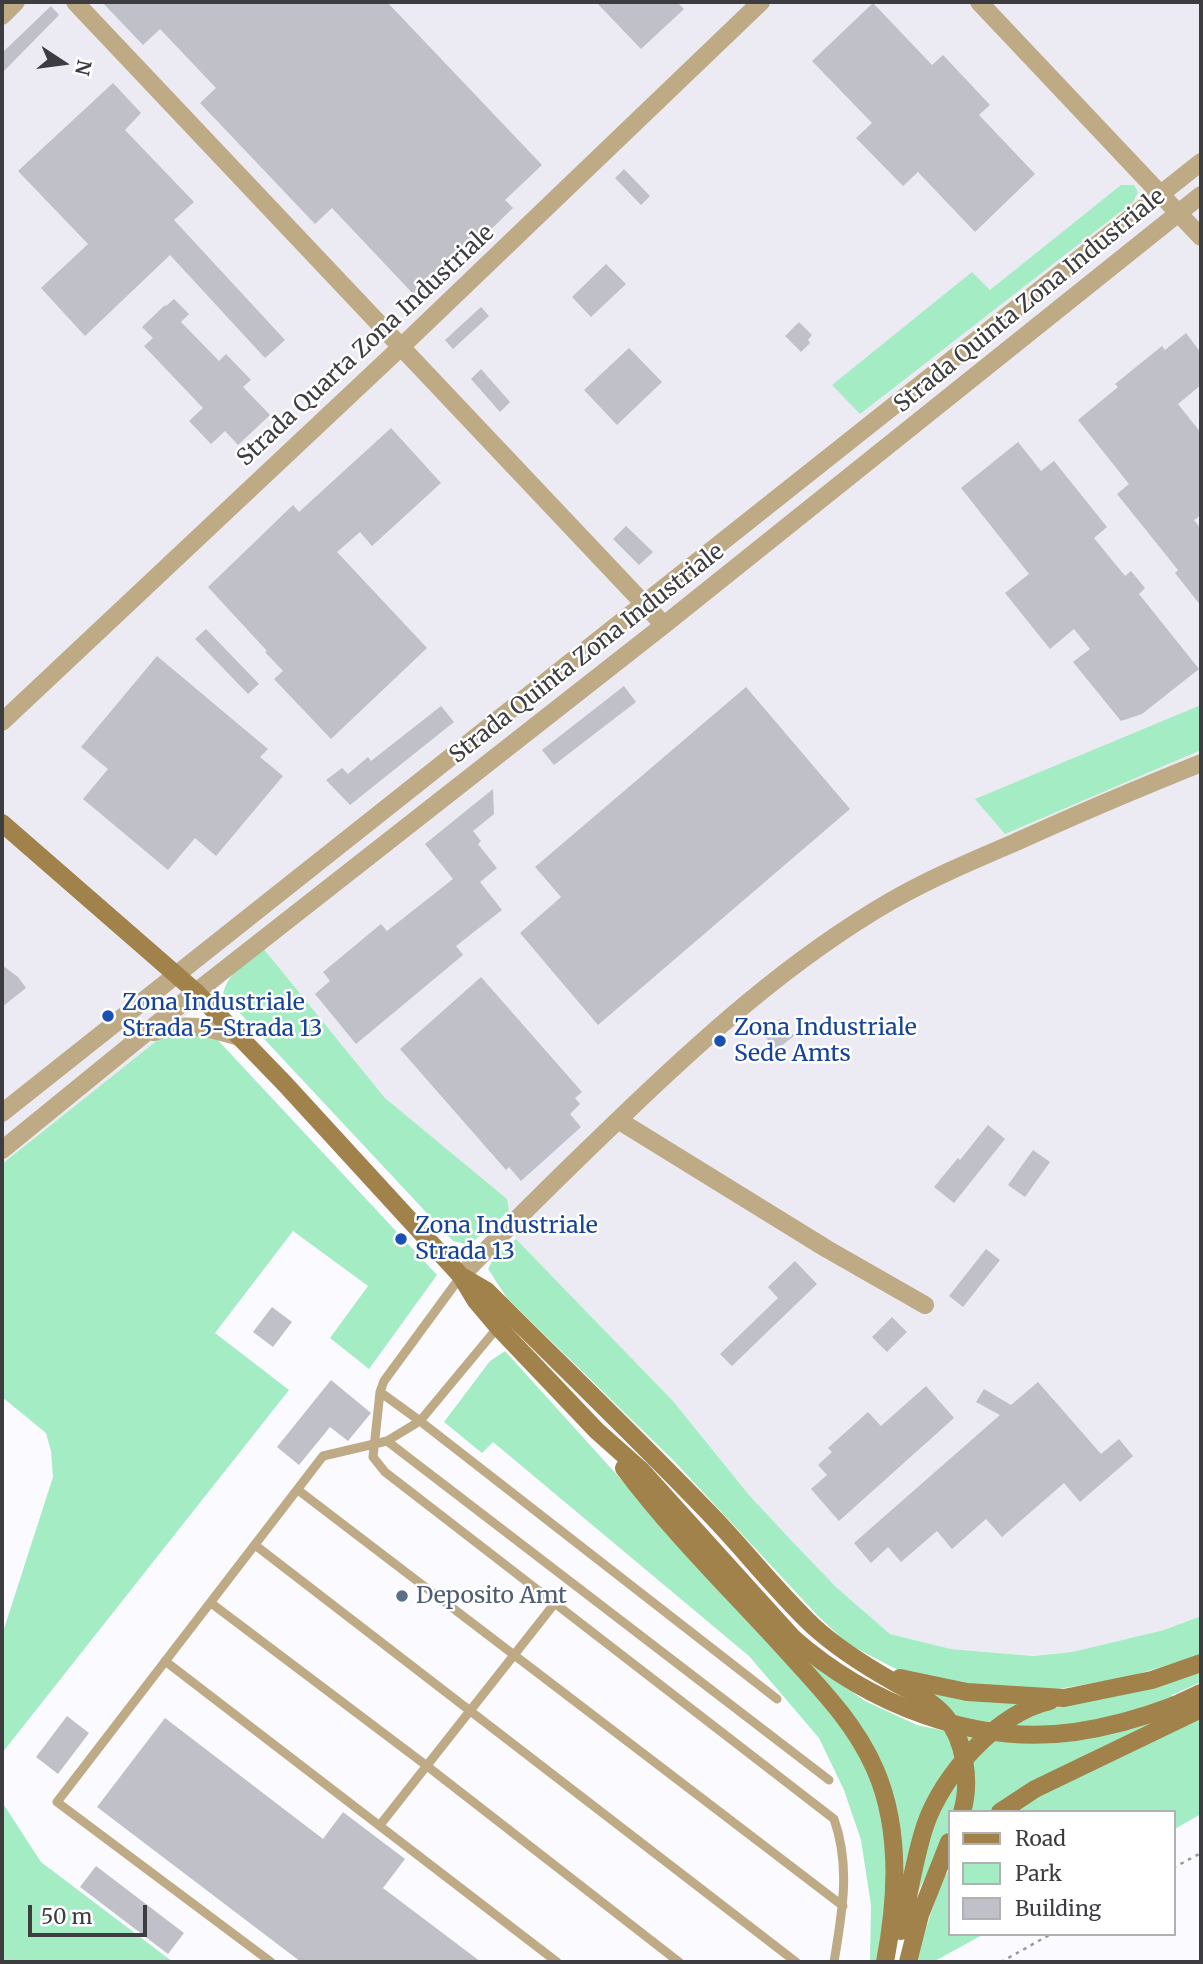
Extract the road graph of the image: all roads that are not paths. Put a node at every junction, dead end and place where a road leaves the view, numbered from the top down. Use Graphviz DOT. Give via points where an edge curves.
graph roads {
  1 [pos="16,2"];
  2 [pos="75,2"];
  3 [pos="761,2"];
  4 [pos="979,2"];
  5 [pos="2,16"];
  6 [pos="1201,162"];
  7 [pos="1161,194"];
  8 [pos="1201,195"];
  9 [pos="1179,213"];
  10 [pos="1201,237"];
  11 [pos="401,347"];
  12 [pos="730,535"];
  13 [pos="748,558"];
  14 [pos="644,604"];
  15 [pos="664,625"];
  16 [pos="2,722"];
  17 [pos="1201,763"];
  18 [pos="2,823"];
  19 [pos="176,972"];
  20 [pos="197,992"];
  21 [pos="145,1036"];
  22 [pos="239,1037"];
  23 [pos="2,1113"];
  24 [pos="618,1120"];
  25 [pos="2,1150"];
  26 [pos="461,1276"];
  27 [pos="925,1305"];
  28 [pos="498,1327"];
  29 [pos="380,1392"];
  30 [pos="420,1421"];
  31 [pos="597,1431"];
  32 [pos="387,1441"];
  33 [pos="373,1444"];
  34 [pos="298,1490"];
  35 [pos="255,1545"];
  36 [pos="211,1602"];
  37 [pos="555,1603"];
  38 [pos="514,1655"];
  39 [pos="165,1661"];
  40 [pos="1201,1662"];
  41 [pos="870,1668"];
  42 [pos="1201,1693"];
  43 [pos="1064,1698"];
  44 [pos="777,1699"];
  45 [pos="1201,1709"];
  46 [pos="471,1710"];
  47 [pos="964,1763"];
  48 [pos="427,1766"];
  49 [pos="829,1780"];
  50 [pos="962,1810"];
  51 [pos="1003,1810"];
  52 [pos="380,1825"];
  53 [pos="948,1845"];
  54 [pos="948,1863"];
  55 [pos="932,1885"];
  56 [pos="843,1906"];
  57 [pos="271,1962"];
  58 [pos="557,1962"];
  59 [pos="679,1962"];
  60 [pos="796,1962"];
  61 [pos="834,1962"];
  62 [pos="885,1962"];
  63 [pos="893,1962"];
  64 [pos="908,1962"];
  1 -- 5 [label="street"];
  2 -- 11 [label="street"];
  3 -- 11 [label="street, Strada Quarta Zona Industriale"];
  4 -- 7 [label="street"];
  6 -- 7 [label="street, Strada Quinta Zona Industriale"];
  7 -- 9 [label="street"];
  7 -- 12 [label="street, Strada Quinta Zona Industriale"];
  8 -- 9 [label="street, Strada Quinta Zona Industriale"];
  9 -- 10 [label="street"];
  9 -- 13 [label="street, Strada Quinta Zona Industriale"];
  11 -- 14 [label="street"];
  11 -- 16 [label="street, Strada Quarta Zona Industriale"];
  12 -- 13 [label="street"];
  12 -- 14 [label="street, Strada Quinta Zona Industriale"];
  13 -- 15 [label="street, Strada Quinta Zona Industriale"];
  14 -- 15 [label="street"];
  14 -- 19 [label="street, Strada Quinta Zona Industriale"];
  15 -- 20 [label="street, Strada Quinta Zona Industriale"];
  17 -- 24 [label="street" via="935,877 891,901 826,942 755,996"];
  18 -- 19 [label="main road"];
  19 -- 20 [label="main road"];
  19 -- 23 [label="street, Strada Quinta Zona Industriale"];
  20 -- 21 [label="street, Strada Quinta Zona Industriale"];
  20 -- 22 [label="main road"];
  21 -- 22 [label="street" via="180,1025"];
  21 -- 25 [label="street, Strada Quinta Zona Industriale"];
  22 -- 26 [label="main road"];
  24 -- 26 [label="street"];
  24 -- 27 [label="street"];
  26 -- 28 [label="main road"];
  26 -- 29 [label="lane"];
  26 -- 41 [label="main road" via="487,1291 709,1513 813,1626"];
  28 -- 30 [label="lane"];
  28 -- 31 [label="main road"];
  29 -- 30 [label="lane"];
  29 -- 33 [label="lane"];
  30 -- 32 [label="lane"];
  30 -- 44 [label="lane"];
  31 -- 42 [label="main road, bridge" via="642,1471 793,1638 883,1698 941,1721 1040,1734 1142,1717"];
  31 -- 62 [label="main road" via="642,1490 827,1696 865,1750 876,1772 891,1831 894,1901"];
  32 -- 33 [label="lane"];
  32 -- 49 [label="lane"];
  33 -- 34 [label="lane" via="323,1456"];
  33 -- 37 [label="lane" via="373,1457 384,1472"];
  34 -- 35 [label="lane"];
  34 -- 38 [label="lane"];
  35 -- 36 [label="lane"];
  35 -- 46 [label="lane"];
  36 -- 39 [label="lane"];
  36 -- 48 [label="lane"];
  37 -- 38 [label="lane"];
  37 -- 56 [label="lane" via="834,1819 845,1876"];
  38 -- 46 [label="lane"];
  38 -- 56 [label="lane"];
  39 -- 52 [label="lane"];
  39 -- 57 [label="lane" via="57,1802"];
  40 -- 43 [label="main road" via="1152,1680"];
  41 -- 43 [label="main road" via="967,1692"];
  41 -- 47 [label="main road" via="930,1702 945,1716"];
  43 -- 47 [label="main road" via="1017,1713"];
  45 -- 51 [label="main road" via="1035,1788"];
  46 -- 48 [label="lane"];
  46 -- 60 [label="lane"];
  47 -- 50 [label="main road" via="967,1781"];
  47 -- 63 [label="main road" via="926,1823"];
  48 -- 52 [label="lane"];
  48 -- 59 [label="lane"];
  52 -- 58 [label="lane"];
  53 -- 55 [label="main road"];
  54 -- 55 [label="main road"];
  55 -- 64 [label="main road"];
  56 -- 61 [label="lane"];
}
